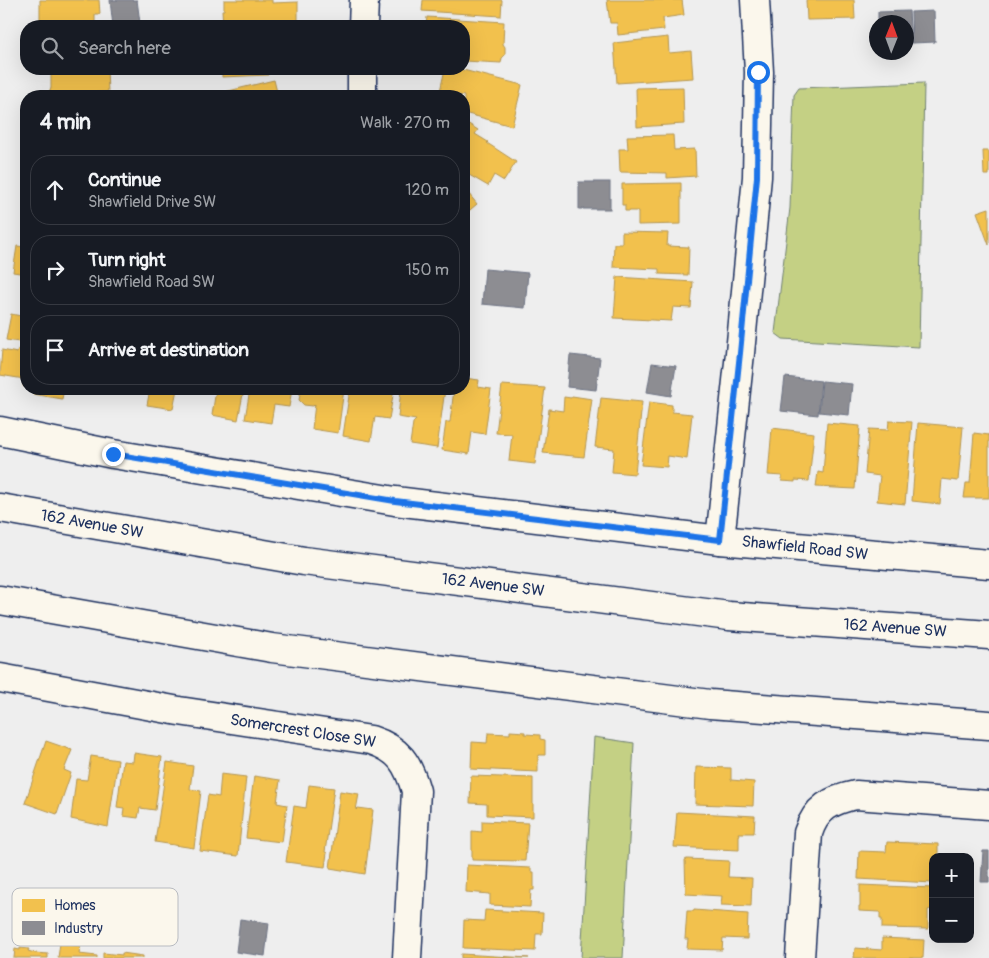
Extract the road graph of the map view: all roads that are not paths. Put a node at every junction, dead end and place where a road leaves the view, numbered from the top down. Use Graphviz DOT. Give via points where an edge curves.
graph roads {
  1 [pos="364,0"];
  2 [pos="755,0"];
  3 [pos="363,20"];
  4 [pos="362,75"];
  5 [pos="362,90"];
  6 [pos="0,431"];
  7 [pos="0,508"];
  8 [pos="720,540"];
  9 [pos="989,564"];
  10 [pos="0,600"];
  11 [pos="989,635"];
  12 [pos="0,678"];
  13 [pos="989,725"];
  14 [pos="989,805"];
  15 [pos="407,958"];
  16 [pos="800,958"];
  1 -- 3 [label="street"];
  2 -- 8 [label="street" via="757,177"];
  4 -- 5 [label="street"];
  6 -- 8 [label="street, Shawfield Road SW" via="395,501"];
  7 -- 11 [label="street, 162 Avenue SW" via="304,561 728,616"];
  8 -- 9 [label="street, Shawfield Road SW"];
  10 -- 13 [label="street" via="272,648 710,704"];
  12 -- 15 [label="street, Somercrest Close SW" via="179,711 372,740 386,745 405,762 416,790"];
  14 -- 16 [label="street" via="856,795 837,799 824,807 811,824 808,834"];
}
